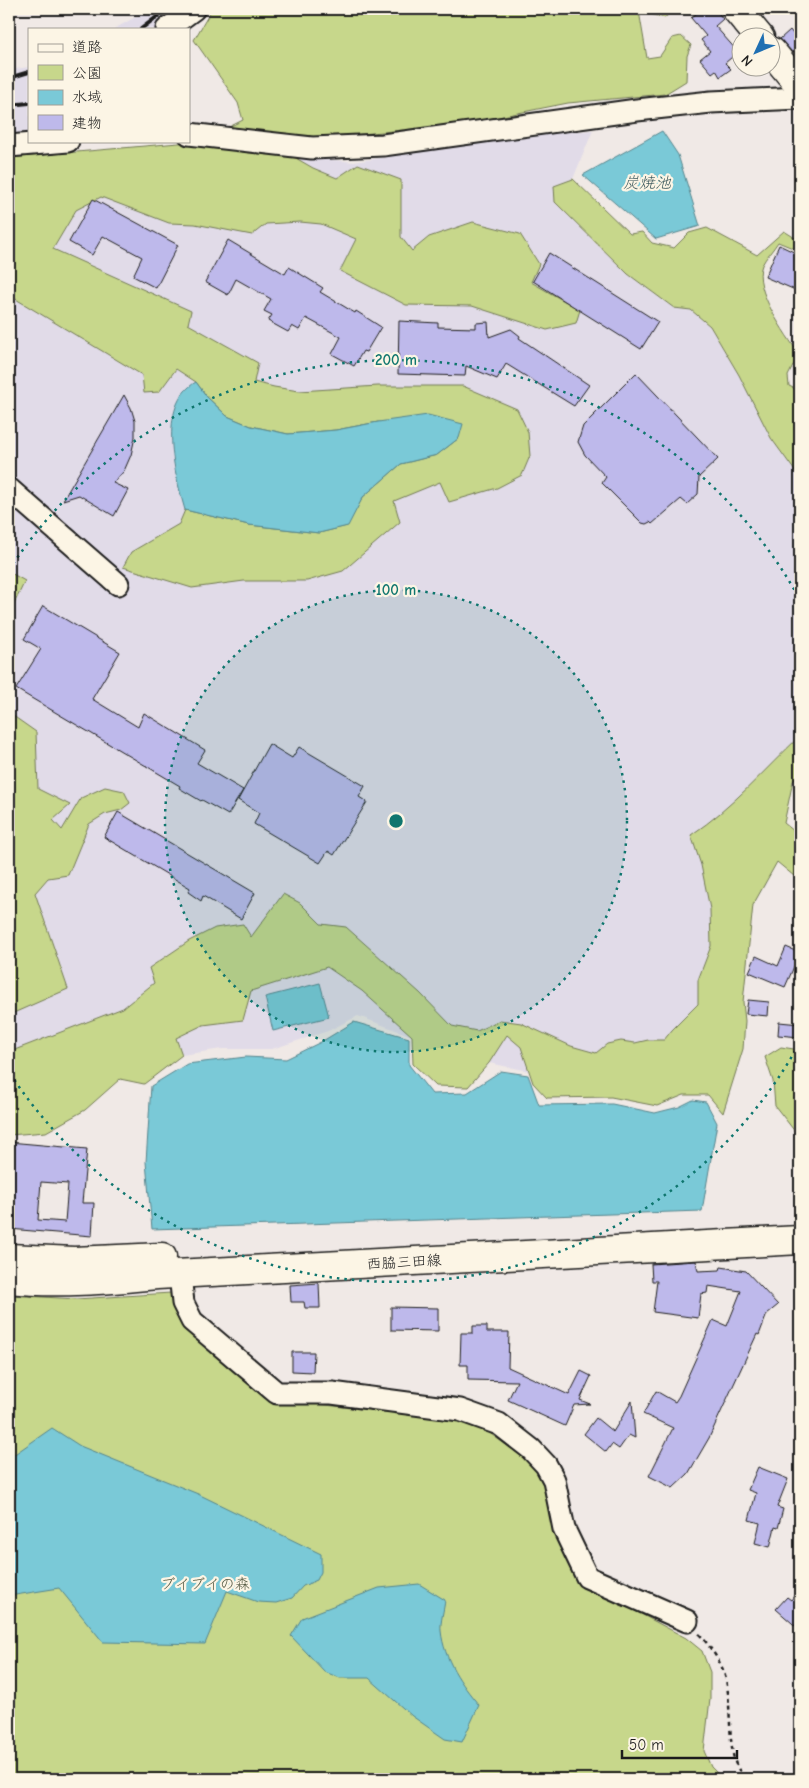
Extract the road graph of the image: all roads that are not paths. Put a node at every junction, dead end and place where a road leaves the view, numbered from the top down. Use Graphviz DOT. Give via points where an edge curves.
graph roads {
  1 [pos="194,9"];
  2 [pos="736,9"];
  3 [pos="168,28"];
  4 [pos="752,28"];
  5 [pos="782,64"];
  6 [pos="800,86"];
  7 [pos="800,98"];
  8 [pos="190,134"];
  9 [pos="56,142"];
  10 [pos="9,146"];
  11 [pos="9,489"];
  12 [pos="118,584"];
  13 [pos="800,1222"];
  14 [pos="800,1240"];
  15 [pos="9,1258"];
  16 [pos="180,1274"];
  17 [pos="9,1279"];
  18 [pos="687,1621"];
  1 -- 3 [label="street"];
  2 -- 4 [label="main road"];
  5 -- 6 [label="main road"];
  7 -- 8 [label="street" via="711,102 637,110 383,145 312,148"];
  9 -- 10 [label="street"];
  11 -- 12 [label="street"];
  13 -- 15 [label="main road, 西脇三田線" via="172,1257 74,1261"];
  14 -- 16 [label="main road, 西脇三田線"];
  16 -- 17 [label="main road, 西脇三田線" via="88,1281"];
  16 -- 18 [label="street" via="183,1303 192,1321 278,1393 332,1393 460,1410 499,1424 546,1465 554,1480 564,1529 587,1577"];
}
